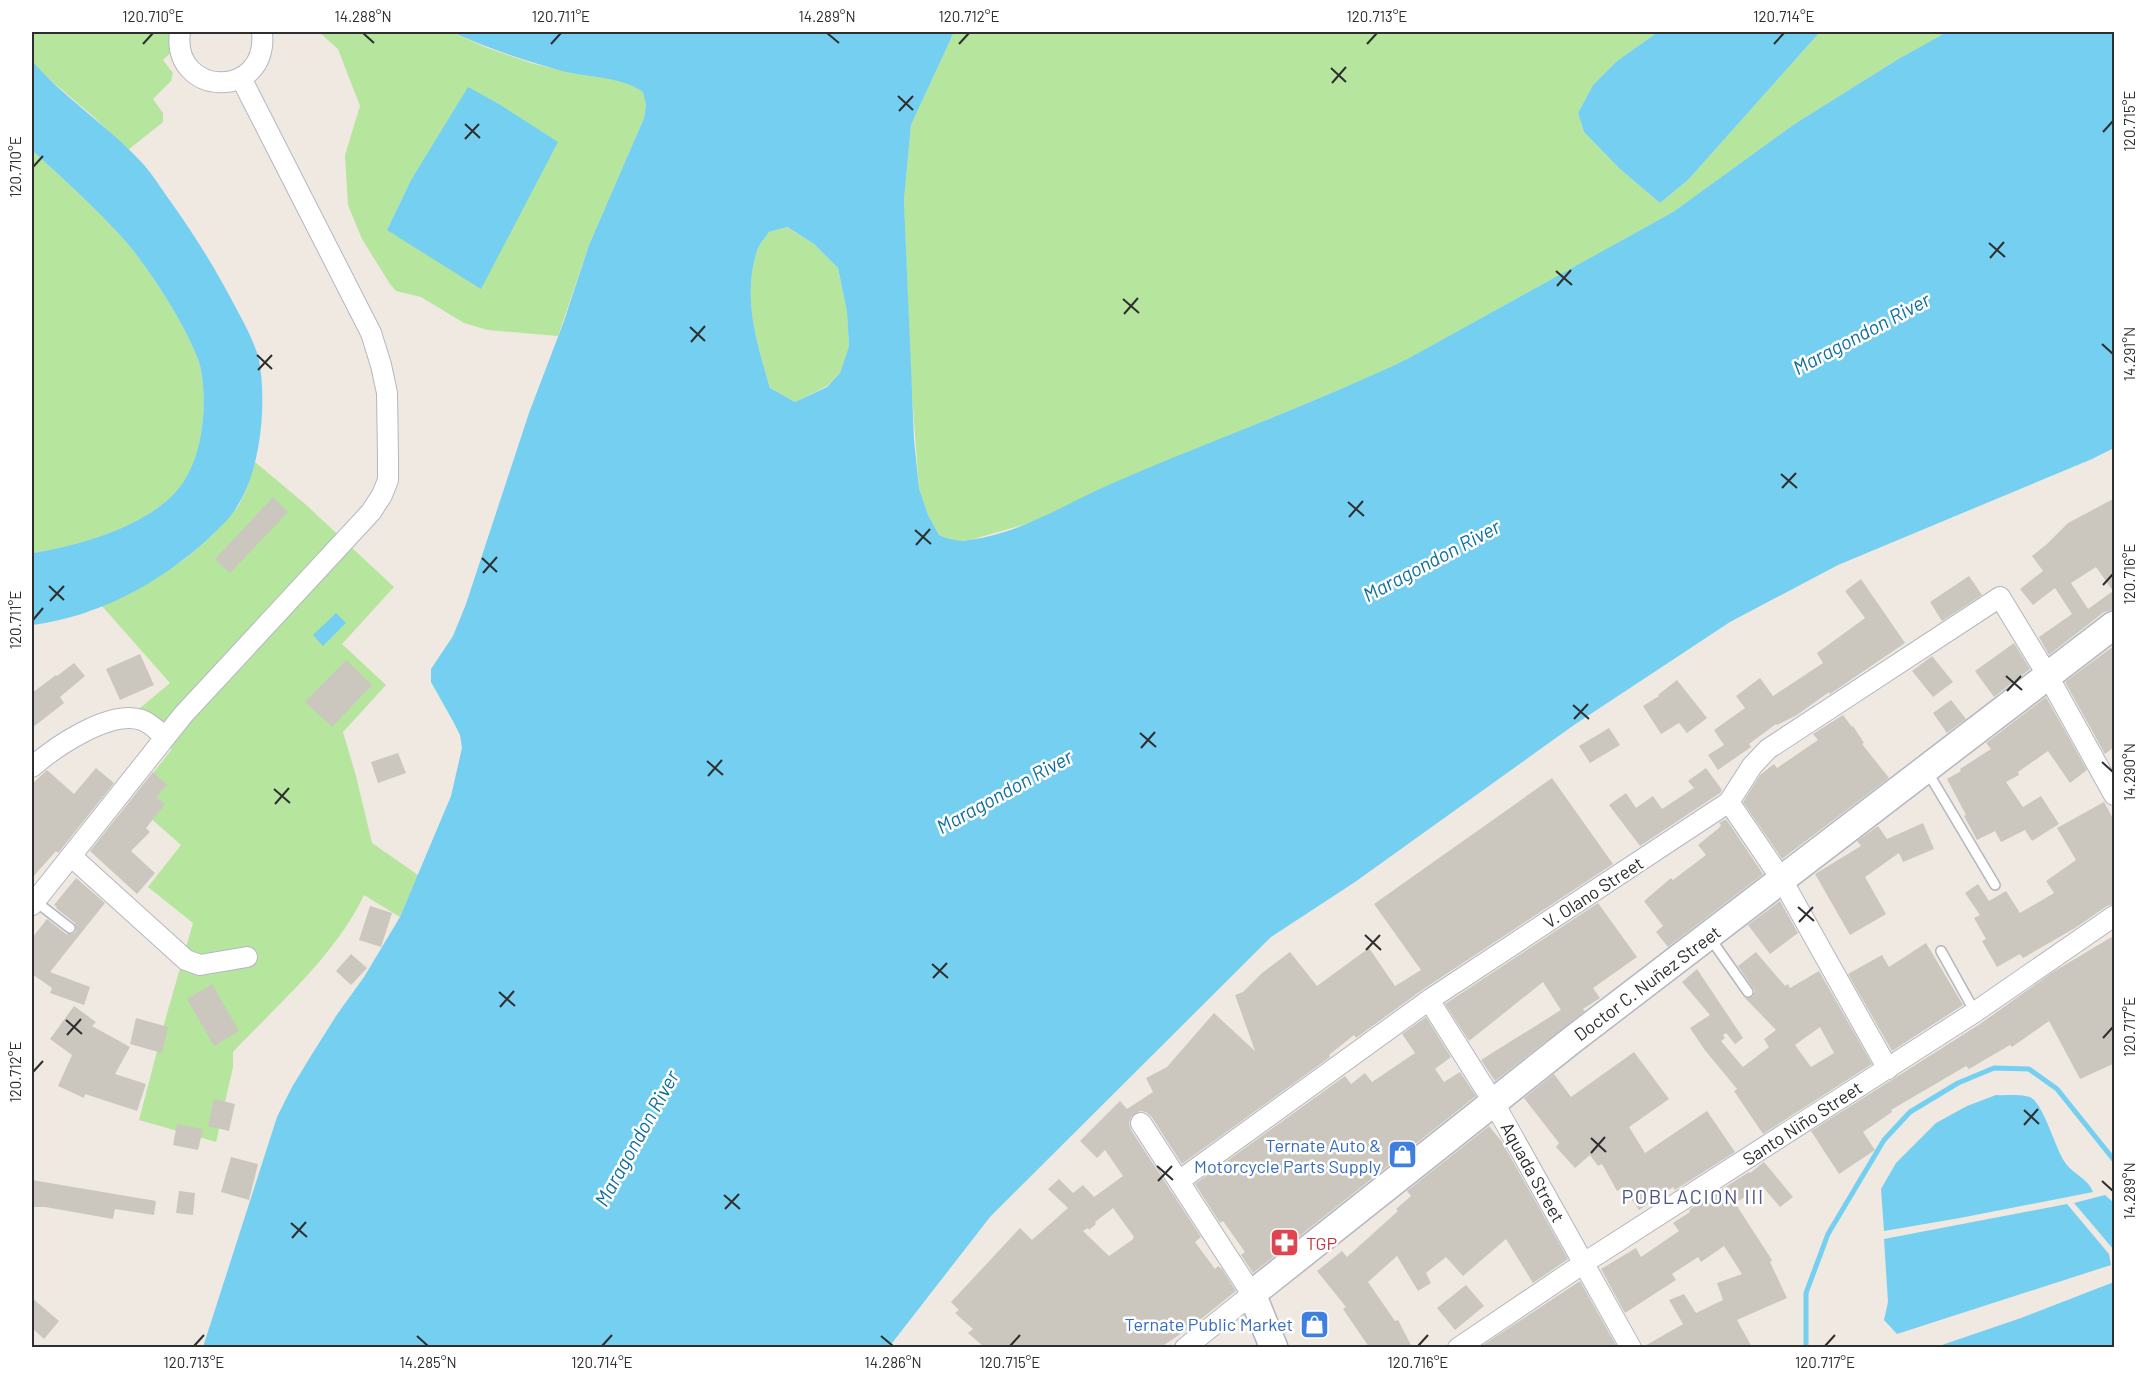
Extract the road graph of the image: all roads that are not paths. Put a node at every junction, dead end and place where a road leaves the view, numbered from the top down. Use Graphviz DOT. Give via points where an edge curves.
graph roads {
  1 [pos="180,32"];
  2 [pos="262,32"];
  3 [pos="241,78"];
  4 [pos="2115,625"];
  5 [pos="2048,676"];
  6 [pos="165,737"];
  7 [pos="32,767"];
  8 [pos="1926,769"];
  9 [pos="2115,795"];
  10 [pos="1729,802"];
  11 [pos="71,856"];
  12 [pos="1782,880"];
  13 [pos="1995,885"];
  14 [pos="33,903"];
  15 [pos="2115,916"];
  16 [pos="70,928"];
  17 [pos="1708,936"];
  18 [pos="1941,951"];
  19 [pos="247,957"];
  20 [pos="1748,992"];
  21 [pos="1429,1000"];
  22 [pos="1975,1012"];
  23 [pos="1888,1069"];
  24 [pos="1494,1103"];
  25 [pos="1141,1123"];
  26 [pos="1179,1181"];
  27 [pos="1584,1263"];
  28 [pos="1252,1294"];
  29 [pos="1185,1347"];
  30 [pos="1274,1347"];
  31 [pos="1458,1347"];
  32 [pos="1630,1347"];
  1 -- 3 [label="street" via="180,51 190,70 199,77 220,83"];
  2 -- 3 [label="street" via="257,63"];
  3 -- 6 [label="street" via="371,333 387,393 388,480 371,512"];
  4 -- 5 [label="main road, Doctor C. Nuñez Street"];
  5 -- 8 [label="main road, Doctor C. Nuñez Street"];
  5 -- 9 [label="street"];
  5 -- 10 [label="street, V. Olano Street" via="2000,597 1768,749"];
  6 -- 7 [label="street" via="142,720 113,720 69,741"];
  6 -- 11 [label="street"];
  8 -- 12 [label="main road, Doctor C. Nuñez Street"];
  8 -- 13 [label="lane"];
  10 -- 12 [label="street"];
  10 -- 21 [label="street, V. Olano Street"];
  11 -- 14 [label="street"];
  11 -- 19 [label="street" via="186,960 200,965"];
  12 -- 17 [label="main road, Doctor C. Nuñez Street"];
  12 -- 23 [label="street"];
  14 -- 16 [label="lane"];
  15 -- 22 [label="street, Santo Niño Street"];
  17 -- 20 [label="lane"];
  17 -- 24 [label="main road, Doctor C. Nuñez Street"];
  18 -- 22 [label="lane"];
  21 -- 24 [label="street, Aquada Street"];
  21 -- 26 [label="street, V. Olano Street"];
  22 -- 23 [label="street, Santo Niño Street"];
  23 -- 27 [label="street, Santo Niño Street"];
  24 -- 27 [label="street, Aquada Street"];
  24 -- 28 [label="main road, Doctor C. Nuñez Street"];
  25 -- 26 [label="street"];
  26 -- 28 [label="street"];
  27 -- 31 [label="street, Santo Niño Street"];
  27 -- 32 [label="street, Aquada Street"];
  28 -- 29 [label="street, Doctor C. Nuñez Street"];
  28 -- 30 [label="main road"];
}
